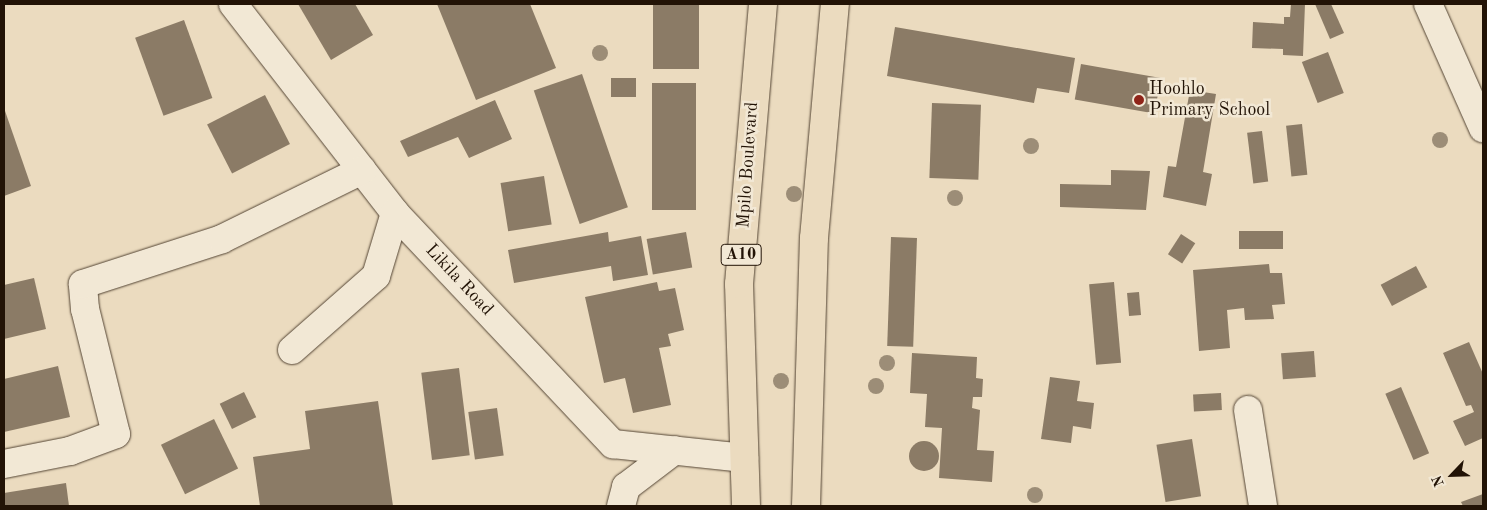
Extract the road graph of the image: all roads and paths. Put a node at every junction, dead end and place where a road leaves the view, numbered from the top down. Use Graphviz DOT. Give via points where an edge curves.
graph roads {
  1 [pos="233,4"];
  2 [pos="763,4"];
  3 [pos="835,4"];
  4 [pos="1428,4"];
  5 [pos="1483,128"];
  6 [pos="362,170"];
  7 [pos="395,213"];
  8 [pos="292,350"];
  9 [pos="1248,410"];
  10 [pos="675,450"];
  11 [pos="744,458"];
  12 [pos="4,464"];
  13 [pos="621,506"];
  14 [pos="746,506"];
  15 [pos="806,506"];
  16 [pos="1263,506"];
  1 -- 6 [label="street, Likila Road"];
  2 -- 11 [label="highway, Mpilo Boulevard / A10" via="739,284"];
  3 -- 15 [label="highway" via="814,238"];
  4 -- 5 [label="street"];
  6 -- 7 [label="street, Likila Road"];
  6 -- 12 [label="street" via="222,239 84,284 84,309 116,434 70,451"];
  7 -- 8 [label="street" via="376,276"];
  7 -- 10 [label="street, Likila Road" via="614,444"];
  9 -- 16 [label="street"];
  10 -- 11 [label="street, Likila Road"];
  10 -- 13 [label="street" via="626,486"];
  11 -- 14 [label="highway, Mpilo Boulevard / A10"];
}
